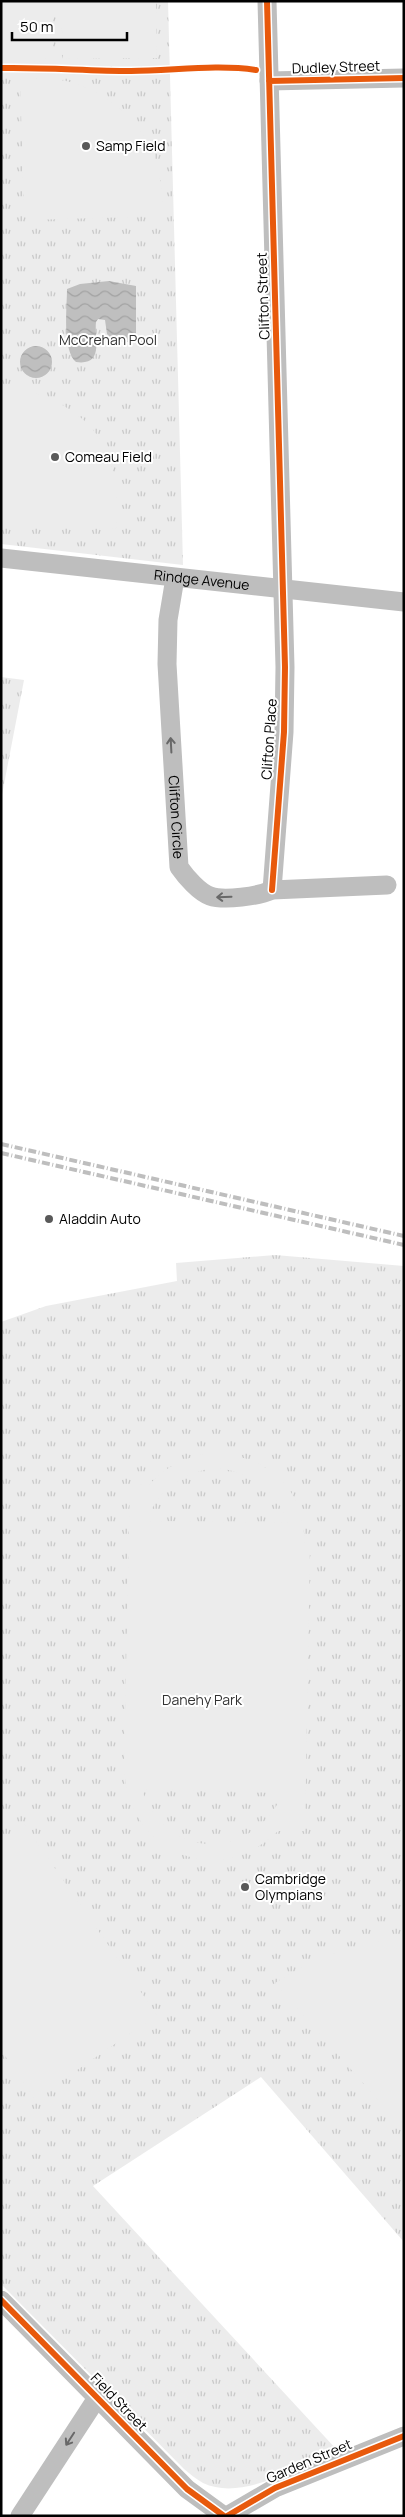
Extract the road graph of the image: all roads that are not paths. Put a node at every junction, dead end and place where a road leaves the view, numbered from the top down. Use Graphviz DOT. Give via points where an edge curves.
graph roads {
  1 [pos="267,1"];
  2 [pos="404,78"];
  3 [pos="269,81"];
  4 [pos="1,558"];
  5 [pos="176,578"];
  6 [pos="283,590"];
  7 [pos="404,602"];
  8 [pos="387,885"];
  9 [pos="272,890"];
  10 [pos="1,2300"];
  11 [pos="97,2398"];
  12 [pos="404,2436"];
  13 [pos="246,2510"];
  14 [pos="20,2516"];
  15 [pos="226,2516"];
  1 -- 3 [label="street, Clifton Street"];
  2 -- 3 [label="street, Dudley Street"];
  3 -- 6 [label="street, Clifton Street"];
  4 -- 5 [label="street, Rindge Avenue"];
  5 -- 6 [label="street, Rindge Avenue"];
  9 -- 5 [label="street, Clifton Circle, one-way" via="255,896 214,897 204,893 179,867 167,656 168,620"];
  6 -- 7 [label="street, Rindge Avenue"];
  6 -- 9 [label="street, Clifton Place" via="284,732"];
  8 -- 9 [label="street, Clifton Circle"];
  10 -- 11 [label="street, Field Street"];
  11 -- 14 [label="street, one-way"];
  11 -- 15 [label="street, Field Street" via="187,2489"];
  12 -- 13 [label="street, Garden Street" via="275,2488"];
  13 -- 15 [label="street, Garden Street"];
}
